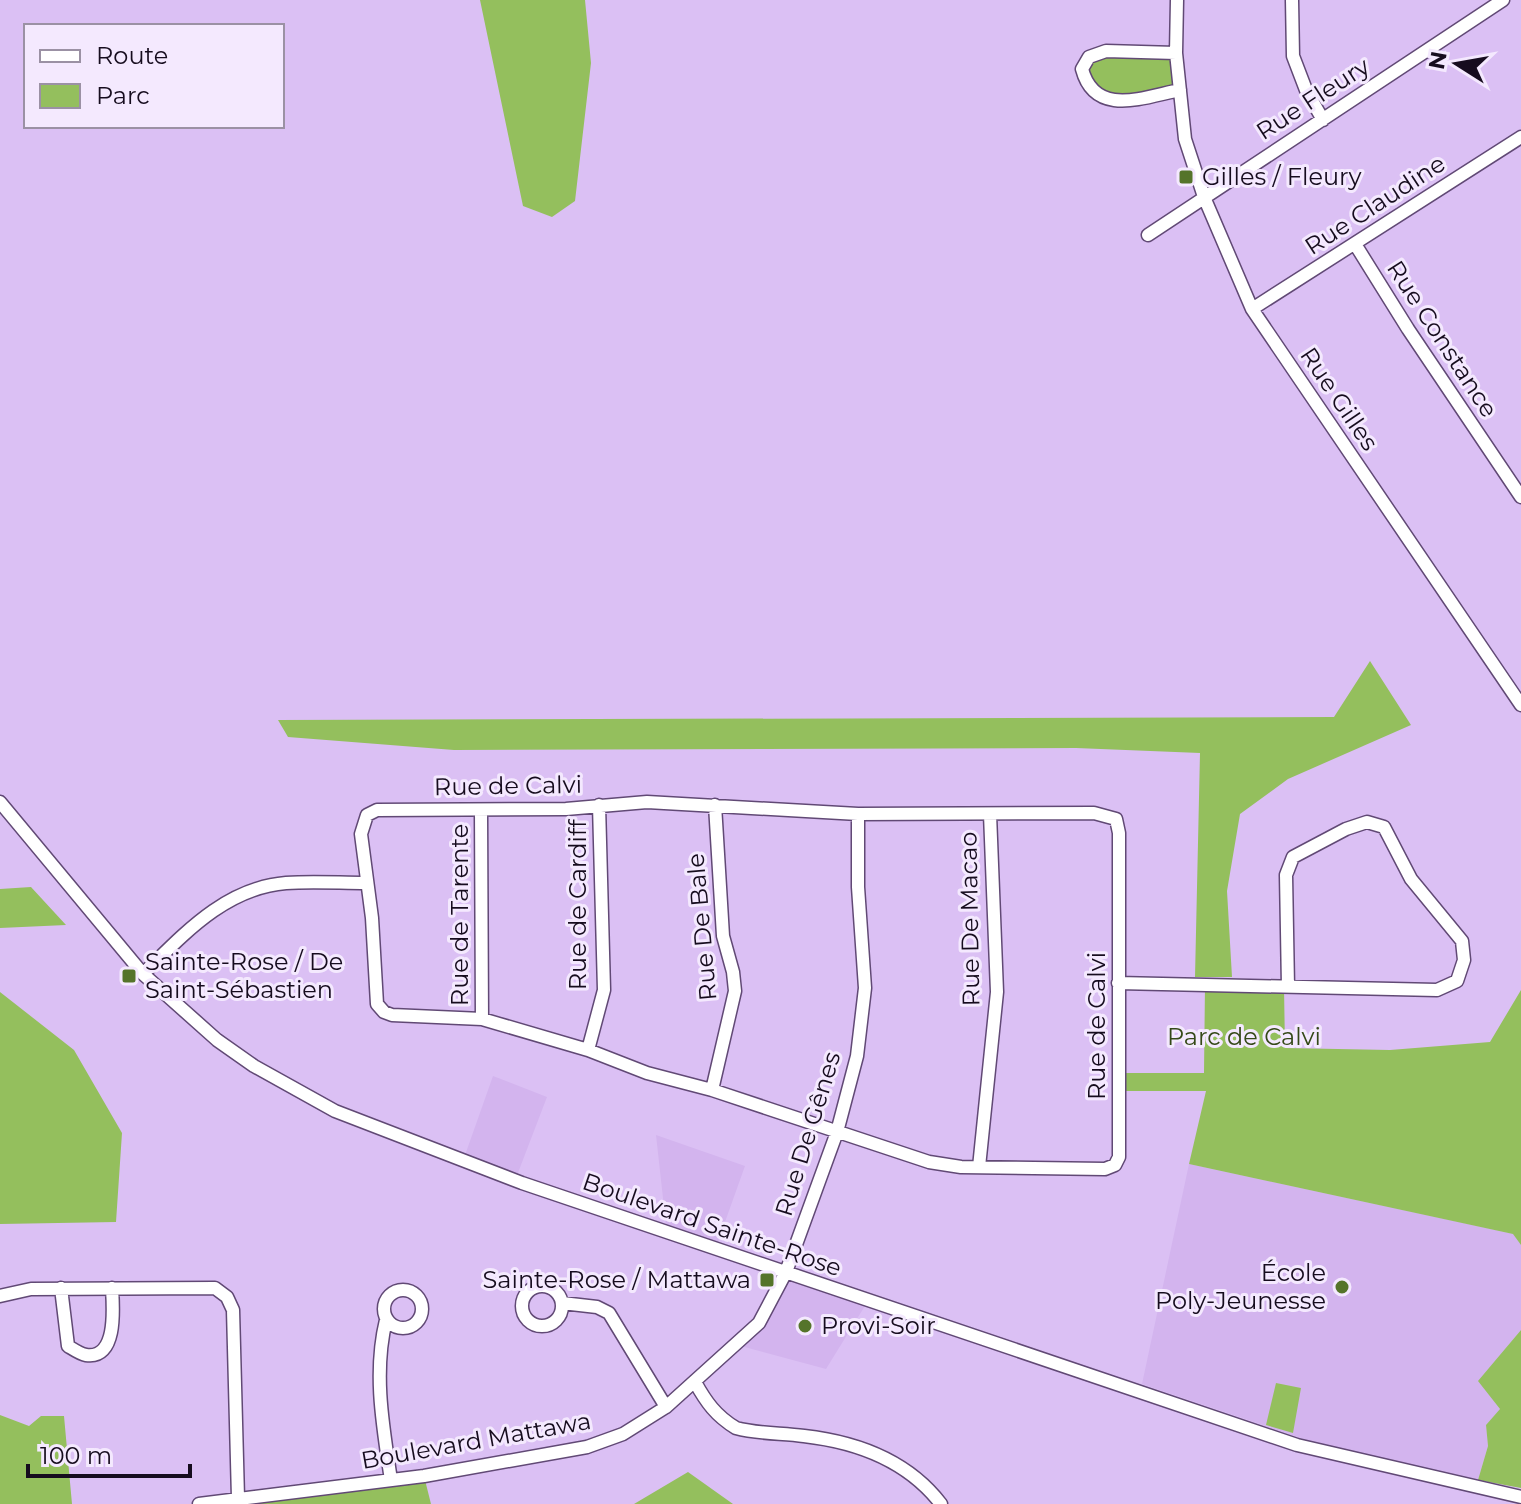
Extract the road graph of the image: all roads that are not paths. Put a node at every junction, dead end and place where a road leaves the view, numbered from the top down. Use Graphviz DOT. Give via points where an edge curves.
graph roads {
  1 [pos="1177,0"];
  2 [pos="1292,0"];
  3 [pos="1503,0"];
  4 [pos="1176,53"];
  5 [pos="1180,90"];
  6 [pos="1323,120"];
  7 [pos="1521,137"];
  8 [pos="1204,197"];
  9 [pos="1148,235"];
  10 [pos="1355,244"];
  11 [pos="1252,309"];
  12 [pos="1521,497"];
  13 [pos="1516,686"];
  14 [pos="1521,705"];
  15 [pos="0,802"];
  16 [pos="599,805"];
  17 [pos="715,805"];
  18 [pos="481,811"];
  19 [pos="858,814"];
  20 [pos="990,814"];
  21 [pos="366,883"];
  22 [pos="143,974"];
  23 [pos="1118,983"];
  24 [pos="1288,987"];
  25 [pos="482,1019"];
  26 [pos="588,1050"];
  27 [pos="712,1090"];
  28 [pos="837,1132"];
  29 [pos="979,1167"];
  30 [pos="786,1272"];
  31 [pos="61,1288"];
  32 [pos="112,1288"];
  33 [pos="0,1296"];
  34 [pos="562,1303"];
  35 [pos="386,1320"];
  36 [pos="695,1382"];
  37 [pos="666,1407"];
  38 [pos="391,1480"];
  39 [pos="1521,1497"];
  40 [pos="238,1498"];
  41 [pos="199,1504"];
  42 [pos="941,1504"];
  1 -- 4 [label="street, Rue Gilles"];
  2 -- 6 [label="street" via="1293,56"];
  3 -- 6 [label="street, Rue Fleury"];
  4 -- 5 [label="street, Rue Gilles"];
  4 -- 5 [label="street" via="1106,51 1089,57 1082,69 1086,83 1101,98 1125,101"];
  5 -- 8 [label="street, Rue Gilles" via="1185,139"];
  6 -- 8 [label="street, Rue Fleury"];
  7 -- 10 [label="street, Rue Claudine"];
  8 -- 9 [label="street, Rue Fleury"];
  8 -- 11 [label="street, Rue Gilles"];
  10 -- 11 [label="street, Rue Claudine"];
  10 -- 12 [label="street, Rue Constance"];
  11 -- 13 [label="street, Rue Gilles"];
  13 -- 14 [label="street, Rue Gilles"];
  15 -- 22 [label="street, Boulevard Sainte-Rose"];
  16 -- 17 [label="street, Rue de Calvi"];
  16 -- 18 [label="street, Rue de Calvi"];
  16 -- 26 [label="street, Rue de Cardiff" via="604,990"];
  17 -- 19 [label="street, Rue de Calvi"];
  17 -- 27 [label="street, Rue De Bale" via="723,936 735,991"];
  18 -- 21 [label="street, Rue de Calvi" via="377,810 367,815 361,834"];
  18 -- 25 [label="street, Rue de Tarente"];
  19 -- 20 [label="street, Rue de Calvi"];
  19 -- 28 [label="street, Rue De Gênes" via="865,988 857,1056"];
  20 -- 23 [label="street, Rue de Calvi" via="1094,813 1116,819"];
  20 -- 29 [label="street, Rue De Macao" via="997,992"];
  21 -- 22 [label="street" via="285,883 241,895 198,921"];
  21 -- 25 [label="street, Rue de Calvi" via="377,1004 392,1015"];
  22 -- 30 [label="street, Boulevard Sainte-Rose" via="217,1040 335,1111 522,1183"];
  23 -- 24 [label="street"];
  23 -- 29 [label="street, Rue de Calvi" via="1115,1165"];
  24 -- 24 [label="street" via="1437,990 1457,981 1464,960 1462,941 1411,879 1384,827 1356,825 1293,857 1286,875"];
  25 -- 26 [label="street, Rue de Calvi"];
  26 -- 27 [label="street, Rue de Calvi"];
  27 -- 28 [label="street, Rue de Calvi"];
  28 -- 29 [label="street, Rue de Calvi" via="929,1162"];
  28 -- 30 [label="street, Rue De Gênes"];
  30 -- 36 [label="street, Boulevard Mattawa" via="759,1323"];
  30 -- 39 [label="street, Boulevard Sainte-Rose" via="1292,1444"];
  31 -- 32 [label="street"];
  31 -- 32 [label="street" via="68,1346 86,1355 105,1347 114,1326"];
  31 -- 33 [label="street"];
  32 -- 40 [label="street" via="215,1288 227,1297 233,1310"];
  34 -- 37 [label="street" via="609,1313"];
  35 -- 38 [label="street" via="379,1400"];
  36 -- 37 [label="street, Boulevard Mattawa"];
  36 -- 42 [label="street" via="708,1406 736,1428 843,1443 879,1455 906,1469"];
  37 -- 38 [label="street, Boulevard Mattawa" via="623,1434 587,1447"];
  38 -- 40 [label="street, Boulevard Mattawa"];
  40 -- 41 [label="street, Boulevard Mattawa"];
}
